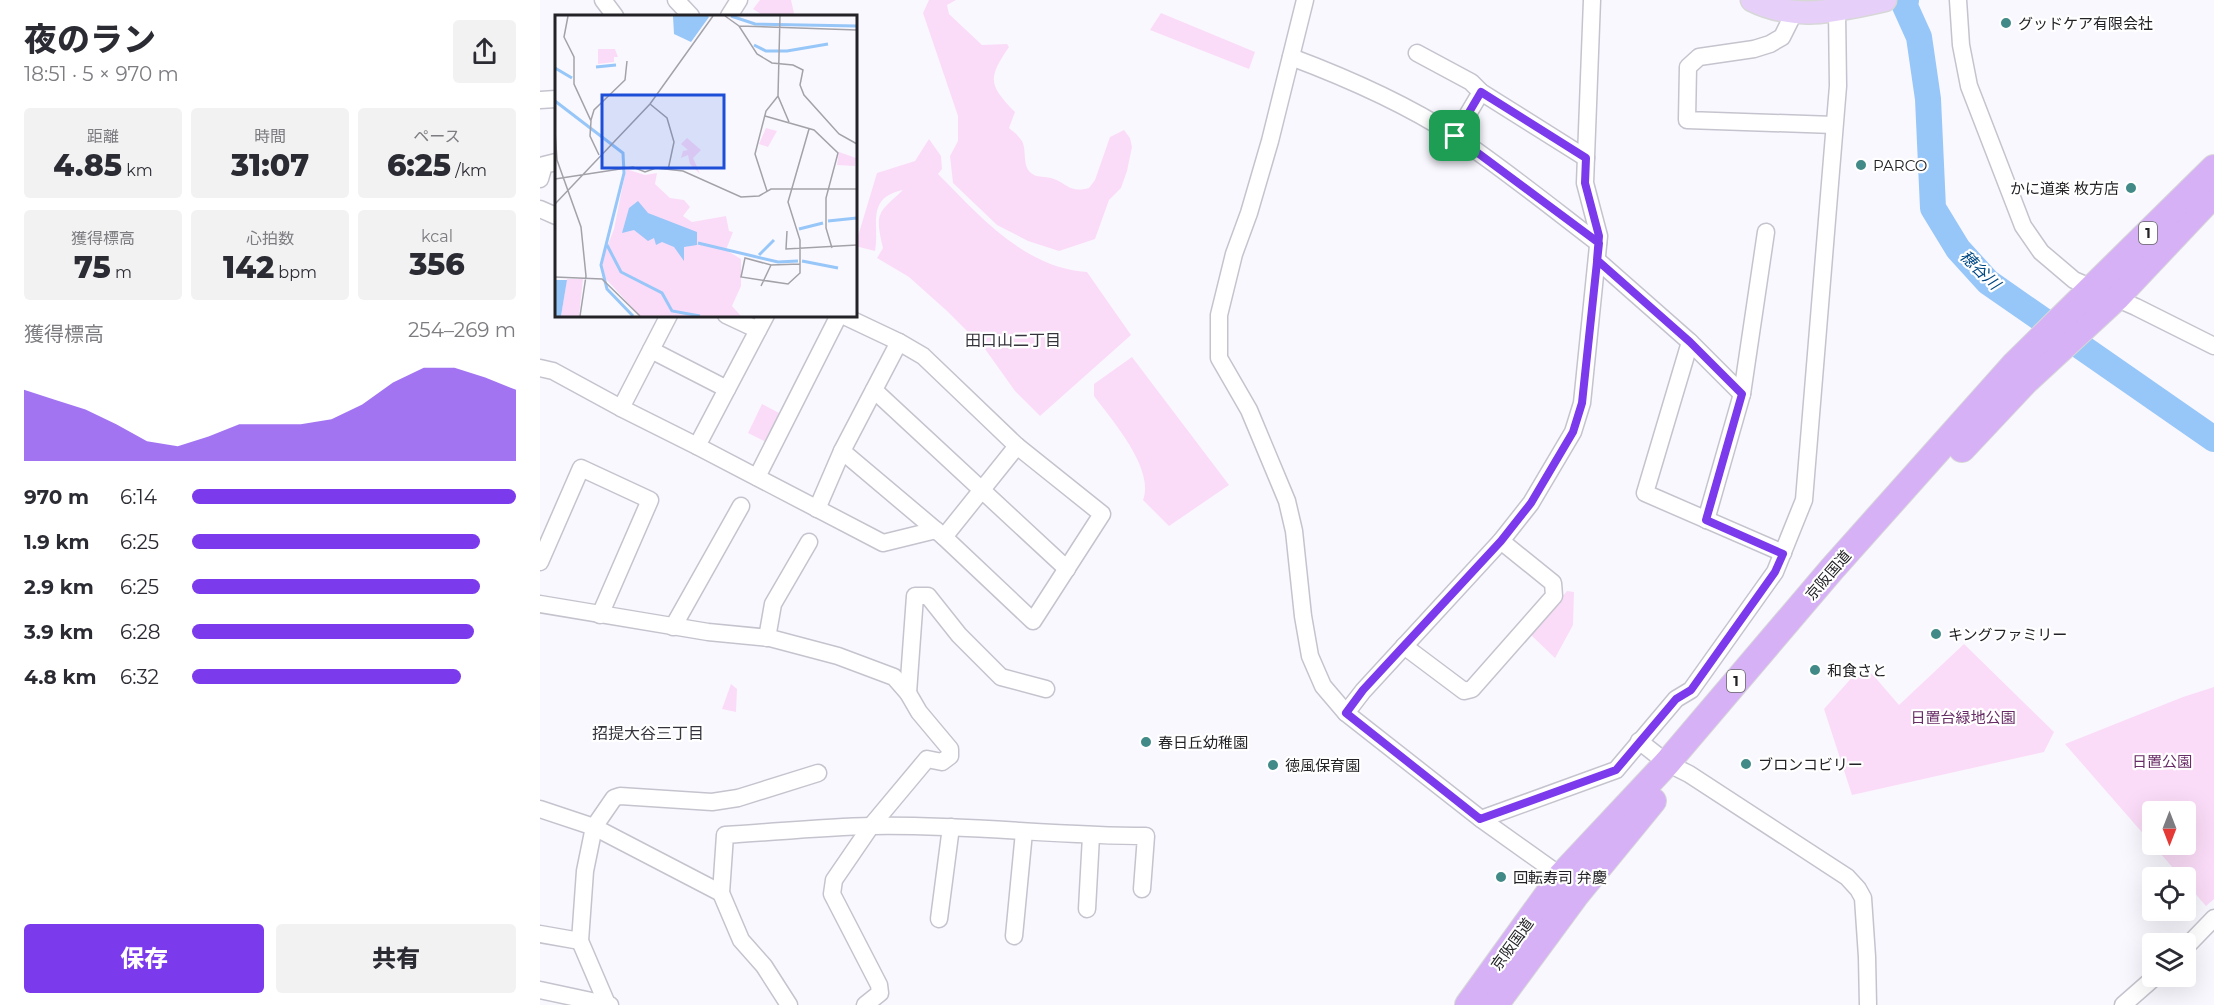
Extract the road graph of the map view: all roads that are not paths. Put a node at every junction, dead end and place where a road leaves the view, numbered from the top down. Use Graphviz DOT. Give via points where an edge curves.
graph roads {
  1 [pos="603,0"];
  2 [pos="676,0"];
  3 [pos="739,0"];
  4 [pos="1305,0"];
  5 [pos="1592,0"];
  6 [pos="1752,0"];
  7 [pos="1885,0"];
  8 [pos="1958,0"];
  9 [pos="1832,6"];
  10 [pos="1794,13"];
  11 [pos="614,15"];
  12 [pos="690,15"];
  13 [pos="730,15"];
  14 [pos="1417,53"];
  15 [pos="1291,57"];
  16 [pos="1481,92"];
  17 [pos="555,99"];
  18 [pos="540,100"];
  19 [pos="1834,125"];
  20 [pos="1455,136"];
  21 [pos="1586,158"];
  22 [pos="555,162"];
  23 [pos="2214,168"];
  24 [pos="540,179"];
  25 [pos="2214,195"];
  26 [pos="540,209"];
  27 [pos="555,216"];
  28 [pos="1766,232"];
  29 [pos="1599,243"];
  30 [pos="1597,260"];
  31 [pos="2099,298"];
  32 [pos="668,316"];
  33 [pos="728,316"];
  34 [pos="765,316"];
  35 [pos="840,316"];
  36 [pos="843,316"];
  37 [pos="758,330"];
  38 [pos="899,342"];
  39 [pos="1690,342"];
  40 [pos="2214,346"];
  41 [pos="651,350"];
  42 [pos="540,368"];
  43 [pos="727,389"];
  44 [pos="874,390"];
  45 [pos="1742,394"];
  46 [pos="621,408"];
  47 [pos="698,446"];
  48 [pos="1017,446"];
  49 [pos="842,451"];
  50 [pos="757,477"];
  51 [pos="981,491"];
  52 [pos="741,506"];
  53 [pos="817,508"];
  54 [pos="1706,520"];
  55 [pos="940,533"];
  56 [pos="1501,541"];
  57 [pos="810,542"];
  58 [pos="1783,554"];
  59 [pos="540,562"];
  60 [pos="1067,569"];
  61 [pos="540,604"];
  62 [pos="600,615"];
  63 [pos="673,627"];
  64 [pos="767,638"];
  65 [pos="1404,646"];
  66 [pos="1046,689"];
  67 [pos="908,693"];
  68 [pos="1346,713"];
  69 [pos="1639,741"];
  70 [pos="1673,766"];
  71 [pos="818,773"];
  72 [pos="540,809"];
  73 [pos="1480,819"];
  74 [pos="871,826"];
  75 [pos="594,827"];
  76 [pos="951,827"];
  77 [pos="1024,832"];
  78 [pos="1091,836"];
  79 [pos="1561,876"];
  80 [pos="1142,889"];
  81 [pos="721,893"];
  82 [pos="1087,909"];
  83 [pos="2214,918"];
  84 [pos="939,919"];
  85 [pos="540,934"];
  86 [pos="1014,936"];
  87 [pos="2196,937"];
  88 [pos="580,941"];
  89 [pos="2143,987"];
  90 [pos="540,990"];
  91 [pos="609,1004"];
  92 [pos="789,1005"];
  93 [pos="865,1005"];
  94 [pos="1468,1005"];
  95 [pos="1495,1005"];
  96 [pos="1868,1005"];
  97 [pos="2122,1005"];
  1 -- 11 [label="street"];
  2 -- 12 [label="street"];
  3 -- 13 [label="street"];
  4 -- 15 [label="street"];
  5 -- 21 [label="street"];
  6 -- 10 [label="main road" via="1767,8"];
  7 -- 9 [label="main road"];
  8 -- 31 [label="street" via="1969,86 2023,226 2041,252"];
  9 -- 10 [label="main road"];
  9 -- 19 [label="street" via="1838,86"];
  10 -- 19 [label="street" via="1782,37 1770,44 1700,57 1688,67 1687,120"];
  14 -- 16 [label="street" via="1471,82"];
  15 -- 20 [label="street" via="1371,90"];
  15 -- 68 [label="street" via="1219,315 1219,358 1249,410 1287,501 1310,656 1323,686"];
  16 -- 20 [label="street"];
  16 -- 21 [label="street"];
  17 -- 18 [label="street"];
  19 -- 58 [label="street" via="1804,500"];
  20 -- 29 [label="street"];
  21 -- 29 [label="street" via="1585,183"];
  22 -- 24 [label="street" via="544,165"];
  23 -- 31 [label="highway, 京阪国道 / 1"];
  25 -- 31 [label="highway, 京阪国道 / 1"];
  26 -- 27 [label="street"];
  28 -- 45 [label="street"];
  29 -- 30 [label="street"];
  30 -- 39 [label="street"];
  30 -- 56 [label="street" via="1582,403 1573,432 1531,503"];
  31 -- 40 [label="street"];
  31 -- 70 [label="highway, 京阪国道 / 1" via="1832,569"];
  32 -- 41 [label="street"];
  33 -- 37 [label="street"];
  34 -- 37 [label="street"];
  35 -- 50 [label="street"];
  36 -- 38 [label="street"];
  37 -- 43 [label="street"];
  38 -- 44 [label="street"];
  38 -- 48 [label="street" via="923,356"];
  39 -- 45 [label="street"];
  39 -- 54 [label="street" via="1645,493"];
  41 -- 43 [label="street"];
  41 -- 46 [label="street"];
  42 -- 46 [label="street"];
  43 -- 47 [label="street"];
  44 -- 49 [label="street"];
  44 -- 51 [label="street"];
  45 -- 54 [label="street"];
  46 -- 47 [label="street"];
  47 -- 50 [label="street"];
  48 -- 51 [label="street"];
  48 -- 60 [label="street" via="1102,514"];
  49 -- 53 [label="street"];
  49 -- 55 [label="street"];
  50 -- 53 [label="street"];
  51 -- 55 [label="street"];
  51 -- 60 [label="street"];
  52 -- 63 [label="street"];
  53 -- 55 [label="street" via="883,543"];
  54 -- 58 [label="street"];
  55 -- 60 [label="street" via="1033,621"];
  56 -- 65 [label="street"];
  56 -- 65 [label="street" via="1553,584 1554,596 1472,689 1464,691"];
  57 -- 64 [label="street" via="773,604"];
  58 -- 69 [label="street" via="1775,572 1691,690 1676,699"];
  59 -- 62 [label="street" via="581,468 650,500"];
  61 -- 62 [label="street"];
  62 -- 63 [label="street"];
  63 -- 64 [label="street"];
  64 -- 67 [label="street" via="838,656 894,677"];
  65 -- 68 [label="street"];
  66 -- 67 [label="street" via="1001,677 959,635 928,596 915,596"];
  67 -- 74 [label="street" via="950,749 950,756 942,762 927,759"];
  68 -- 73 [label="street"];
  69 -- 70 [label="street"];
  69 -- 73 [label="street" via="1616,770"];
  70 -- 79 [label="highway, 京阪国道 / 1"];
  70 -- 95 [label="highway, 京阪国道 / 1"];
  70 -- 96 [label="street" via="1847,877 1858,889 1865,921"];
  71 -- 75 [label="street" via="738,798 712,802 620,796 614,798"];
  72 -- 75 [label="street"];
  73 -- 79 [label="street"];
  74 -- 76 [label="street"];
  74 -- 81 [label="street" via="725,835"];
  74 -- 93 [label="street" via="834,880 832,894 879,985 880,993"];
  75 -- 81 [label="street"];
  75 -- 88 [label="street" via="585,871"];
  76 -- 77 [label="street"];
  76 -- 84 [label="street"];
  77 -- 78 [label="street"];
  77 -- 86 [label="street"];
  78 -- 80 [label="street" via="1146,836"];
  78 -- 82 [label="street"];
  79 -- 94 [label="highway, 京阪国道 / 1"];
  81 -- 92 [label="street" via="741,940 764,966"];
  83 -- 87 [label="street"];
  85 -- 88 [label="street"];
  88 -- 91 [label="street"];
  89 -- 97 [label="street"];
  90 -- 91 [label="street"];
}
